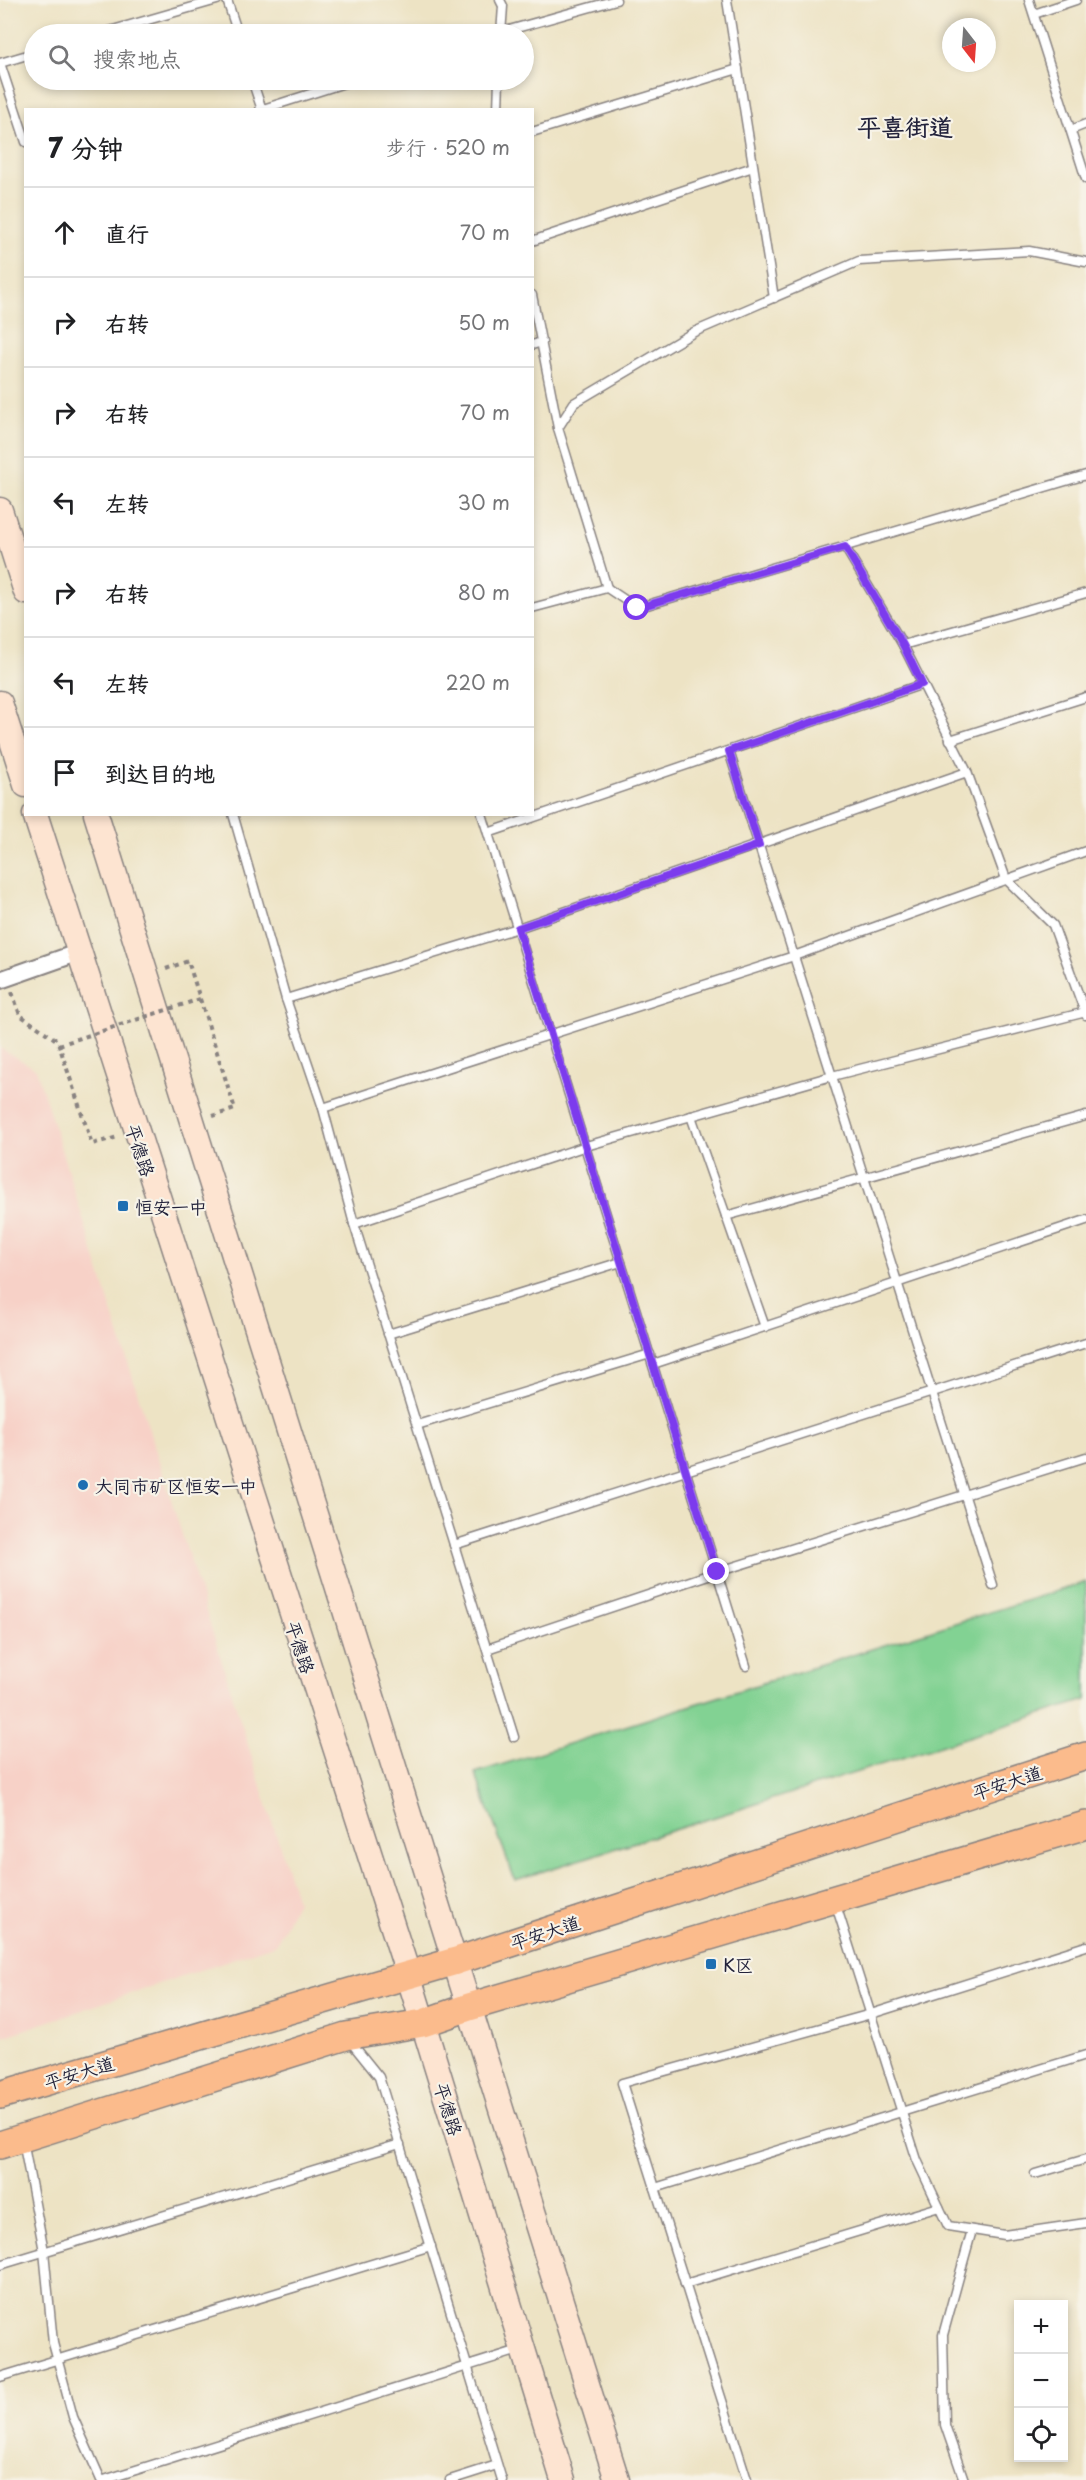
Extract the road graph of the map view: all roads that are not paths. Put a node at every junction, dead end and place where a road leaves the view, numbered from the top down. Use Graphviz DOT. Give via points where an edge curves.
graph roads {
  1 [pos="217,0"];
  2 [pos="227,0"];
  3 [pos="500,0"];
  4 [pos="616,0"];
  5 [pos="728,0"];
  6 [pos="1029,0"];
  7 [pos="1076,0"];
  8 [pos="1034,14"];
  9 [pos="134,24"];
  10 [pos="235,24"];
  11 [pos="500,24"];
  12 [pos="533,24"];
  13 [pos="24,56"];
  14 [pos="738,69"];
  15 [pos="255,90"];
  16 [pos="322,90"];
  17 [pos="499,90"];
  18 [pos="261,108"];
  19 [pos="264,108"];
  20 [pos="498,108"];
  21 [pos="1086,124"];
  22 [pos="1071,130"];
  23 [pos="534,131"];
  24 [pos="24,136"];
  25 [pos="753,167"];
  26 [pos="1086,179"];
  27 [pos="534,240"];
  28 [pos="1086,262"];
  29 [pos="774,298"];
  30 [pos="534,304"];
  31 [pos="542,342"];
  32 [pos="534,344"];
  33 [pos="558,428"];
  34 [pos="1086,475"];
  35 [pos="0,510"];
  36 [pos="845,547"];
  37 [pos="24,586"];
  38 [pos="607,588"];
  39 [pos="1086,594"];
  40 [pos="534,607"];
  41 [pos="903,645"];
  42 [pos="922,684"];
  43 [pos="1086,697"];
  44 [pos="0,703"];
  45 [pos="951,740"];
  46 [pos="729,751"];
  47 [pos="967,772"];
  48 [pos="24,779"];
  49 [pos="35,816"];
  50 [pos="97,816"];
  51 [pos="234,816"];
  52 [pos="483,816"];
  53 [pos="488,833"];
  54 [pos="759,845"];
  55 [pos="1086,851"];
  56 [pos="1006,879"];
  57 [pos="518,928"];
  58 [pos="77,954"];
  59 [pos="794,956"];
  60 [pos="0,980"];
  61 [pos="286,999"];
  62 [pos="1086,1013"];
  63 [pos="551,1034"];
  64 [pos="832,1076"];
  65 [pos="323,1107"];
  66 [pos="691,1116"];
  67 [pos="1086,1116"];
  68 [pos="586,1146"];
  69 [pos="865,1179"];
  70 [pos="726,1216"];
  71 [pos="1086,1220"];
  72 [pos="354,1224"];
  73 [pos="621,1262"];
  74 [pos="897,1282"];
  75 [pos="765,1327"];
  76 [pos="388,1334"];
  77 [pos="1086,1344"];
  78 [pos="650,1354"];
  79 [pos="653,1364"];
  80 [pos="932,1392"];
  81 [pos="417,1425"];
  82 [pos="1086,1457"];
  83 [pos="686,1471"];
  84 [pos="965,1495"];
  85 [pos="454,1545"];
  86 [pos="717,1572"];
  87 [pos="993,1585"];
  88 [pos="487,1649"];
  89 [pos="746,1666"];
  90 [pos="514,1737"];
  91 [pos="1086,1756"];
  92 [pos="1086,1825"];
  93 [pos="834,1899"];
  94 [pos="1086,1946"];
  95 [pos="456,1961"];
  96 [pos="408,1974"];
  97 [pos="469,2007"];
  98 [pos="871,2014"];
  99 [pos="423,2023"];
  100 [pos="346,2036"];
  101 [pos="1086,2055"];
  102 [pos="0,2095"];
  103 [pos="902,2113"];
  104 [pos="11,2142"];
  105 [pos="400,2144"];
  106 [pos="1086,2159"];
  107 [pos="1035,2174"];
  108 [pos="655,2188"];
  109 [pos="939,2207"];
  110 [pos="1086,2223"];
  111 [pos="972,2230"];
  112 [pos="430,2246"];
  113 [pos="44,2251"];
  114 [pos="0,2265"];
  115 [pos="685,2284"];
  116 [pos="522,2349"];
  117 [pos="57,2359"];
  118 [pos="467,2366"];
  119 [pos="0,2377"];
  120 [pos="497,2465"];
  121 [pos="103,2480"];
  122 [pos="450,2480"];
  123 [pos="502,2480"];
  124 [pos="563,2480"];
  125 [pos="617,2480"];
  126 [pos="747,2480"];
  127 [pos="964,2480"];
  1 -- 9 [label="lane"];
  2 -- 10 [label="lane"];
  3 -- 11 [label="lane"];
  4 -- 12 [label="lane"];
  5 -- 14 [label="lane"];
  6 -- 8 [label="lane"];
  7 -- 8 [label="lane"];
  8 -- 22 [label="lane"];
  13 -- 24 [label="lane" via="0,63"];
  14 -- 23 [label="lane"];
  14 -- 25 [label="lane"];
  15 -- 18 [label="lane"];
  16 -- 19 [label="lane"];
  17 -- 20 [label="lane"];
  21 -- 22 [label="lane"];
  22 -- 26 [label="lane"];
  25 -- 27 [label="lane"];
  25 -- 29 [label="lane"];
  28 -- 29 [label="lane" via="1029,251 859,261"];
  29 -- 33 [label="lane" via="694,333 574,403"];
  30 -- 31 [label="lane"];
  31 -- 32 [label="lane"];
  31 -- 33 [label="lane"];
  33 -- 38 [label="lane"];
  34 -- 36 [label="lane"];
  35 -- 37 [label="main road"];
  36 -- 38 [label="lane" via="637,608"];
  36 -- 41 [label="lane"];
  38 -- 40 [label="lane"];
  39 -- 41 [label="lane"];
  41 -- 42 [label="lane"];
  42 -- 45 [label="lane"];
  42 -- 46 [label="lane"];
  43 -- 45 [label="lane"];
  44 -- 48 [label="main road"];
  45 -- 47 [label="lane"];
  46 -- 53 [label="lane"];
  46 -- 54 [label="lane"];
  47 -- 54 [label="lane"];
  47 -- 56 [label="lane"];
  49 -- 58 [label="main road, 平德路"];
  50 -- 95 [label="main road"];
  51 -- 61 [label="lane"];
  52 -- 53 [label="lane"];
  53 -- 57 [label="lane"];
  54 -- 57 [label="lane"];
  54 -- 59 [label="lane"];
  55 -- 56 [label="lane"];
  56 -- 59 [label="lane"];
  56 -- 62 [label="lane" via="1053,925"];
  57 -- 61 [label="lane"];
  57 -- 63 [label="lane"];
  58 -- 60 [label="street"];
  58 -- 96 [label="main road, 平德路"];
  59 -- 63 [label="lane"];
  59 -- 64 [label="lane"];
  61 -- 65 [label="lane"];
  62 -- 64 [label="lane"];
  63 -- 65 [label="lane"];
  63 -- 68 [label="lane"];
  64 -- 66 [label="lane"];
  64 -- 69 [label="lane"];
  65 -- 72 [label="lane"];
  66 -- 68 [label="lane"];
  66 -- 70 [label="lane"];
  67 -- 69 [label="lane"];
  68 -- 72 [label="lane"];
  68 -- 73 [label="lane"];
  69 -- 70 [label="lane"];
  69 -- 74 [label="lane"];
  70 -- 75 [label="lane"];
  71 -- 74 [label="lane"];
  72 -- 76 [label="lane"];
  73 -- 76 [label="lane"];
  73 -- 78 [label="lane"];
  74 -- 75 [label="lane"];
  74 -- 80 [label="lane"];
  75 -- 79 [label="lane"];
  76 -- 81 [label="lane"];
  77 -- 80 [label="lane"];
  78 -- 79 [label="lane"];
  78 -- 81 [label="lane"];
  79 -- 83 [label="lane"];
  80 -- 83 [label="lane"];
  80 -- 84 [label="lane"];
  81 -- 85 [label="lane"];
  82 -- 84 [label="lane"];
  83 -- 85 [label="lane"];
  83 -- 86 [label="lane"];
  84 -- 86 [label="lane"];
  84 -- 87 [label="lane"];
  85 -- 88 [label="lane"];
  86 -- 88 [label="lane"];
  86 -- 89 [label="lane"];
  88 -- 90 [label="lane"];
  91 -- 95 [label="main road, 平安大道"];
  92 -- 93 [label="main road"];
  93 -- 97 [label="main road"];
  93 -- 98 [label="lane"];
  94 -- 98 [label="lane"];
  95 -- 96 [label="main road, 平安大道"];
  95 -- 97 [label="main road"];
  96 -- 99 [label="main road, 平德路"];
  96 -- 102 [label="main road, 平安大道"];
  97 -- 99 [label="main road"];
  97 -- 125 [label="main road"];
  98 -- 103 [label="lane"];
  98 -- 108 [label="lane" via="622,2083"];
  99 -- 100 [label="main road"];
  99 -- 116 [label="main road, 平德路"];
  100 -- 104 [label="main road"];
  100 -- 105 [label="lane" via="379,2077"];
  101 -- 103 [label="lane"];
  103 -- 108 [label="lane"];
  103 -- 109 [label="lane" via="917,2160"];
  104 -- 113 [label="lane"];
  105 -- 112 [label="lane"];
  105 -- 113 [label="lane"];
  106 -- 107 [label="lane"];
  108 -- 115 [label="lane"];
  109 -- 111 [label="lane" via="948,2226"];
  109 -- 115 [label="lane"];
  110 -- 111 [label="lane" via="1004,2235"];
  111 -- 127 [label="lane" via="943,2335 945,2426"];
  112 -- 117 [label="lane"];
  112 -- 118 [label="lane"];
  113 -- 114 [label="lane"];
  113 -- 117 [label="lane"];
  115 -- 126 [label="lane"];
  116 -- 118 [label="lane"];
  116 -- 124 [label="main road, 平德路"];
  117 -- 119 [label="lane"];
  117 -- 121 [label="lane" via="73,2417"];
  118 -- 120 [label="lane"];
  118 -- 121 [label="lane"];
  120 -- 122 [label="lane"];
  120 -- 123 [label="lane"];
}
